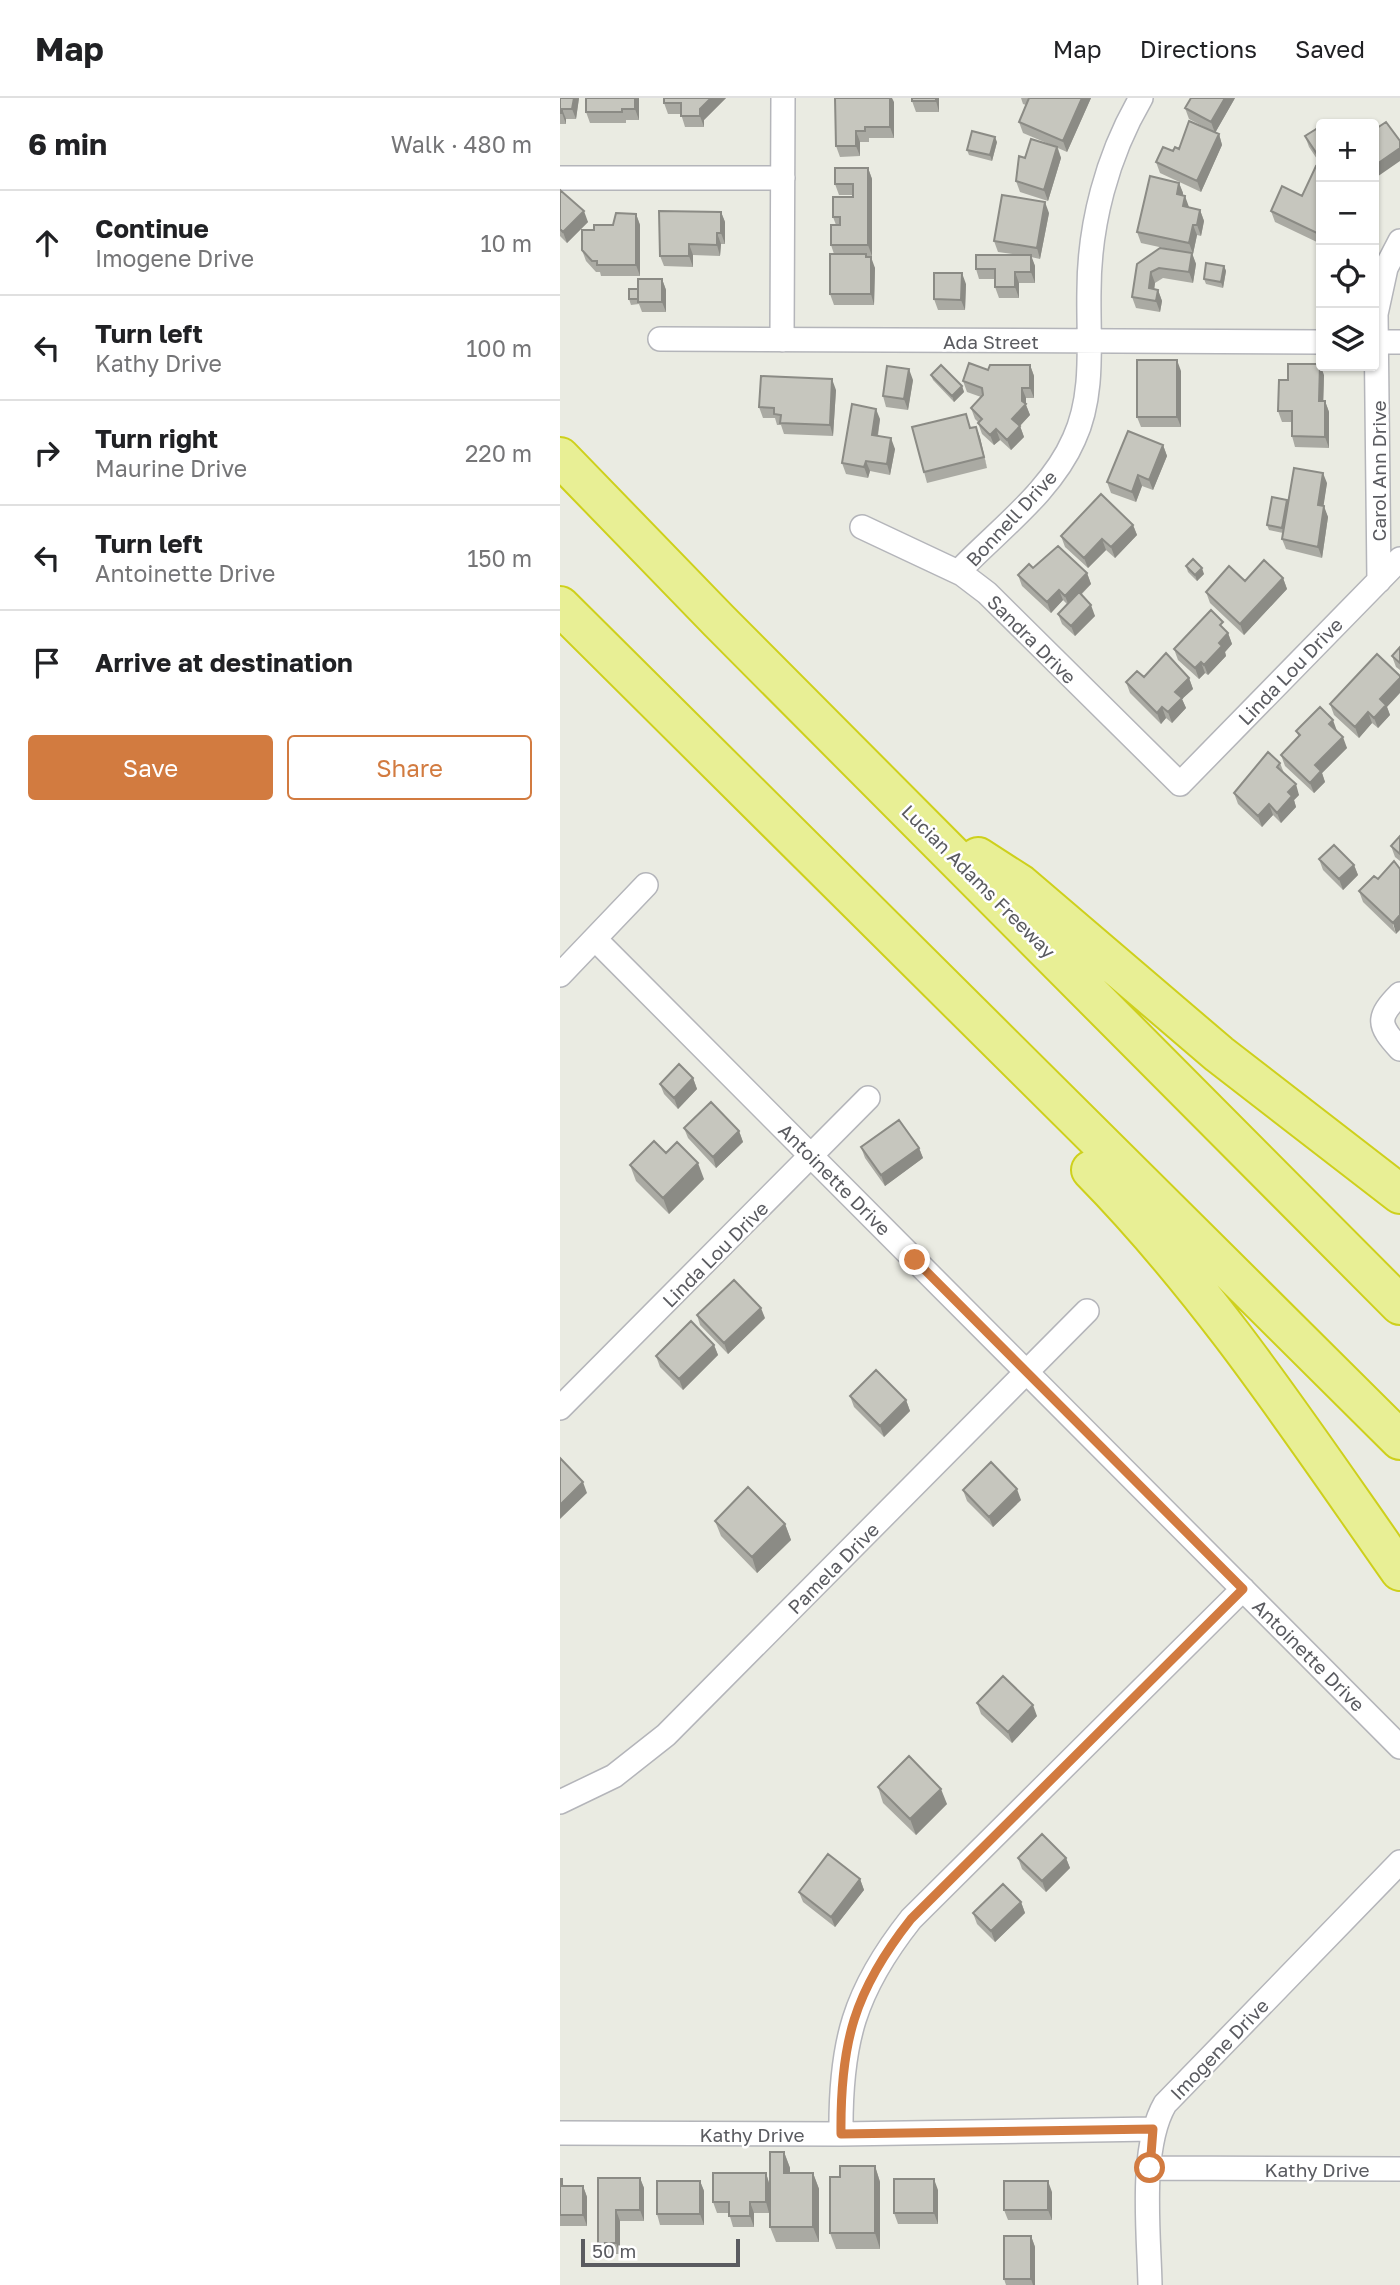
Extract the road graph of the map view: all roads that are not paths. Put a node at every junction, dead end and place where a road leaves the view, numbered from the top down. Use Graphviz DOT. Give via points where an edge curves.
graph roads {
  1 [pos="783,98"];
  2 [pos="1141,98"];
  3 [pos="560,178"];
  4 [pos="783,178"];
  5 [pos="1400,241"];
  6 [pos="1378,308"];
  7 [pos="660,339"];
  8 [pos="782,340"];
  9 [pos="1089,341"];
  10 [pos="1316,342"];
  11 [pos="1379,342"];
  12 [pos="1400,342"];
  13 [pos="1375,371"];
  14 [pos="560,457"];
  15 [pos="862,527"];
  16 [pos="1400,559"];
  17 [pos="962,574"];
  18 [pos="1379,581"];
  19 [pos="560,606"];
  20 [pos="1180,784"];
  21 [pos="916,818"];
  22 [pos="809,853"];
  23 [pos="646,885"];
  24 [pos="595,939"];
  25 [pos="560,975"];
  26 [pos="1400,994"];
  27 [pos="1400,1049"];
  28 [pos="868,1098"];
  29 [pos="812,1157"];
  30 [pos="1400,1194"];
  31 [pos="1400,1305"];
  32 [pos="1087,1311"];
  33 [pos="1028,1373"];
  34 [pos="560,1408"];
  35 [pos="1400,1440"];
  36 [pos="1400,1571"];
  37 [pos="1243,1589"];
  38 [pos="1400,1747"];
  39 [pos="560,1802"];
  40 [pos="1400,1862"];
  41 [pos="1153,2129"];
  42 [pos="560,2133"];
  43 [pos="841,2134"];
  44 [pos="1150,2168"];
  45 [pos="1400,2169"];
  46 [pos="1150,2285"];
  1 -- 4 [label="street"];
  2 -- 9 [label="street, Bonnell Drive" via="1128,121 1098,211 1090,257"];
  3 -- 4 [label="street"];
  4 -- 8 [label="street"];
  5 -- 6 [label="street, Carol Ann Drive" via="1381,283"];
  7 -- 8 [label="street, Ada Street"];
  8 -- 9 [label="street, Ada Street"];
  9 -- 10 [label="street, Ada Street"];
  9 -- 17 [label="street, Bonnell Drive" via="1085,403 1069,451 1051,478 963,567"];
  11 -- 12 [label="street"];
  13 -- 18 [label="street, Carol Ann Drive"];
  14 -- 21 [label="highway, Lucian Adams Freeway"];
  15 -- 17 [label="street, Sandra Drive"];
  16 -- 18 [label="street, Linda Lou Drive"];
  17 -- 20 [label="street, Sandra Drive" via="987,593"];
  18 -- 20 [label="street, Linda Lou Drive"];
  19 -- 22 [label="highway"];
  21 -- 30 [label="highway" via="1020,884 1219,1054"];
  21 -- 31 [label="highway, Lucian Adams Freeway"];
  22 -- 35 [label="highway"];
  22 -- 36 [label="highway" via="915,991 1142,1222 1223,1323"];
  23 -- 24 [label="street"];
  24 -- 25 [label="street"];
  24 -- 29 [label="street, Antoinette Drive"];
  26 -- 27 [label="street" via="1382,1019 1383,1030"];
  28 -- 29 [label="street, Linda Lou Drive"];
  29 -- 33 [label="street, Antoinette Drive"];
  29 -- 34 [label="street, Linda Lou Drive"];
  32 -- 33 [label="street, Pamela Drive"];
  33 -- 37 [label="street, Antoinette Drive"];
  33 -- 39 [label="street, Pamela Drive" via="666,1735 614,1776"];
  37 -- 38 [label="street, Antoinette Drive"];
  37 -- 43 [label="street" via="920,1909 881,1957 860,2002 846,2050"];
  40 -- 41 [label="street, Imogene Drive" via="1166,2104"];
  41 -- 43 [label="street, Kathy Drive"];
  41 -- 44 [label="street, Imogene Drive"];
  42 -- 43 [label="street, Kathy Drive"];
  44 -- 45 [label="street, Kathy Drive"];
  44 -- 46 [label="street, Imogene Drive"];
}
